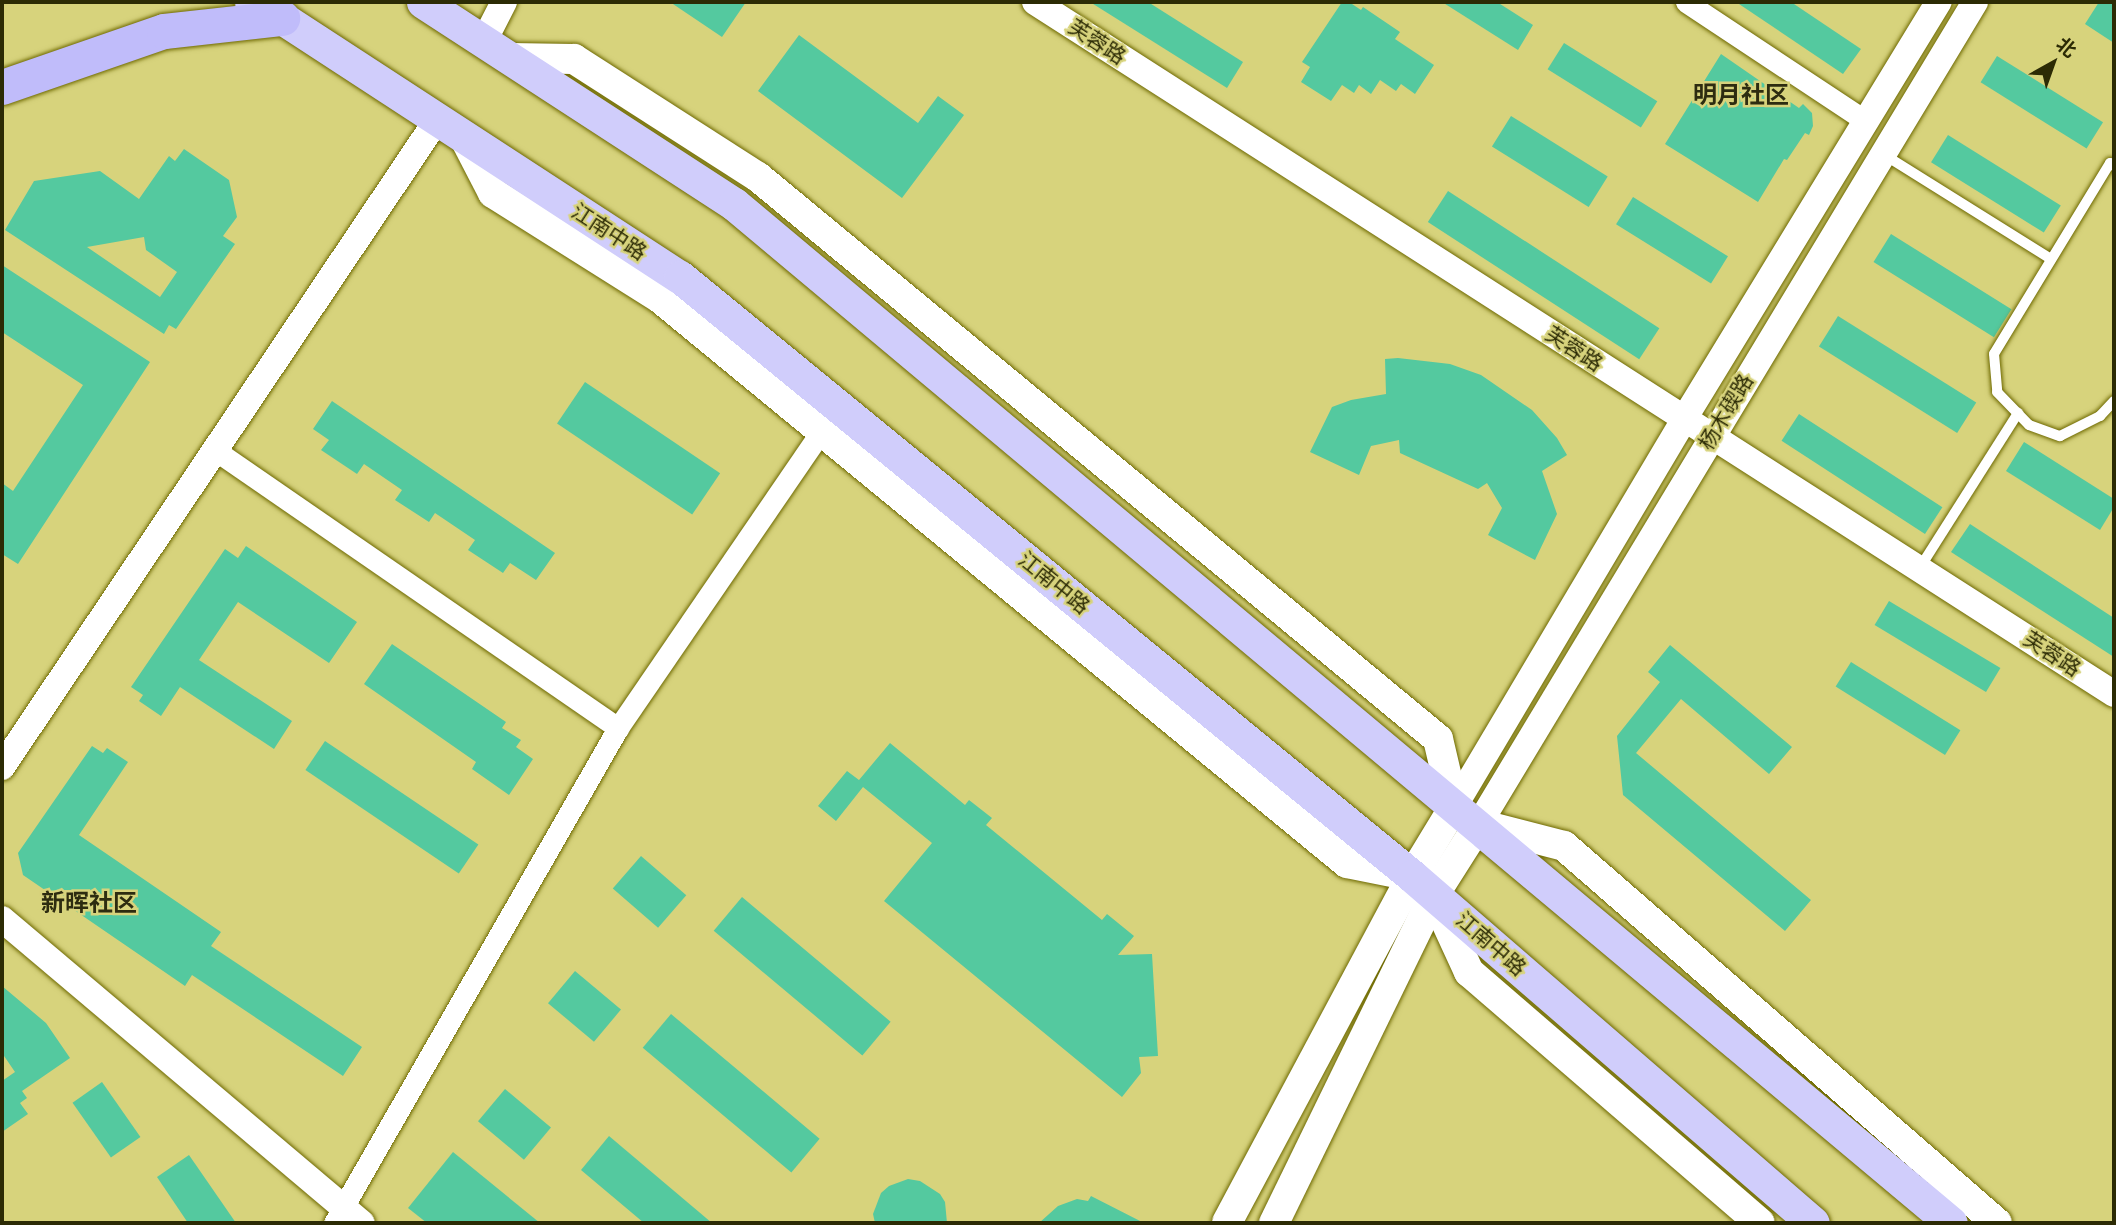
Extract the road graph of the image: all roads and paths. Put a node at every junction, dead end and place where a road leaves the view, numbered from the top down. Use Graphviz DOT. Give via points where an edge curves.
graph roads {
  1 [pos="251,2"];
  2 [pos="423,2"];
  3 [pos="504,2"];
  4 [pos="1035,2"];
  5 [pos="1686,2"];
  6 [pos="1939,2"];
  7 [pos="1975,2"];
  8 [pos="282,18"];
  9 [pos="497,50"];
  10 [pos="5,86"];
  11 [pos="1866,121"];
  12 [pos="450,128"];
  13 [pos="1883,153"];
  14 [pos="2114,166"];
  15 [pos="2051,260"];
  16 [pos="2114,401"];
  17 [pos="2018,413"];
  18 [pos="1684,419"];
  19 [pos="821,431"];
  20 [pos="1711,436"];
  21 [pos="215,450"];
  22 [pos="1919,569"];
  23 [pos="2114,694"];
  24 [pos="618,728"];
  25 [pos="2,768"];
  26 [pos="1467,816"];
  27 [pos="1423,886"];
  28 [pos="2,919"];
  29 [pos="347,1218"];
  30 [pos="1227,1223"];
  31 [pos="1274,1223"];
  32 [pos="1760,1223"];
  33 [pos="1813,1223"];
  34 [pos="1951,1223"];
  35 [pos="1997,1223"];
  1 -- 8 [label="main road, 江南中路"];
  2 -- 9 [label="main road"];
  3 -- 9 [label="street"];
  4 -- 18 [label="street, 芙蓉路"];
  5 -- 11 [label="street"];
  6 -- 11 [label="street, 杨木碶路"];
  7 -- 13 [label="street, 杨木碶路"];
  8 -- 10 [label="highway" via="164,31"];
  8 -- 12 [label="main road, 江南中路"];
  9 -- 26 [label="main road" via="734,204"];
  11 -- 18 [label="street, 杨木碶路"];
  12 -- 19 [label="main road" via="493,193 660,299"];
  12 -- 21 [label="street"];
  12 -- 27 [label="main road, 江南中路" via="680,277"];
  13 -- 15 [label="lane"];
  13 -- 20 [label="street, 杨木碶路"];
  14 -- 15 [label="lane" via="2110,163"];
  15 -- 17 [label="lane" via="1994,354 1997,392"];
  16 -- 17 [label="lane" via="2100,416 2060,436 2029,425"];
  17 -- 22 [label="lane"];
  18 -- 20 [label="street, 芙蓉路"];
  18 -- 26 [label="street, 杨木碶路"];
  19 -- 24 [label="street"];
  19 -- 27 [label="main road" via="1346,863"];
  20 -- 22 [label="street, 芙蓉路"];
  20 -- 26 [label="street, 杨木碶路"];
  21 -- 24 [label="street"];
  21 -- 25 [label="street"];
  22 -- 23 [label="street, 芙蓉路"];
  24 -- 29 [label="street"];
  26 -- 27 [label="main road"];
  26 -- 34 [label="main road"];
  26 -- 35 [label="main road" via="1564,846"];
  27 -- 30 [label="main road"];
  27 -- 31 [label="main road"];
  27 -- 32 [label="main road" via="1469,972"];
  27 -- 33 [label="main road, 江南中路"];
  28 -- 29 [label="street"];
}
